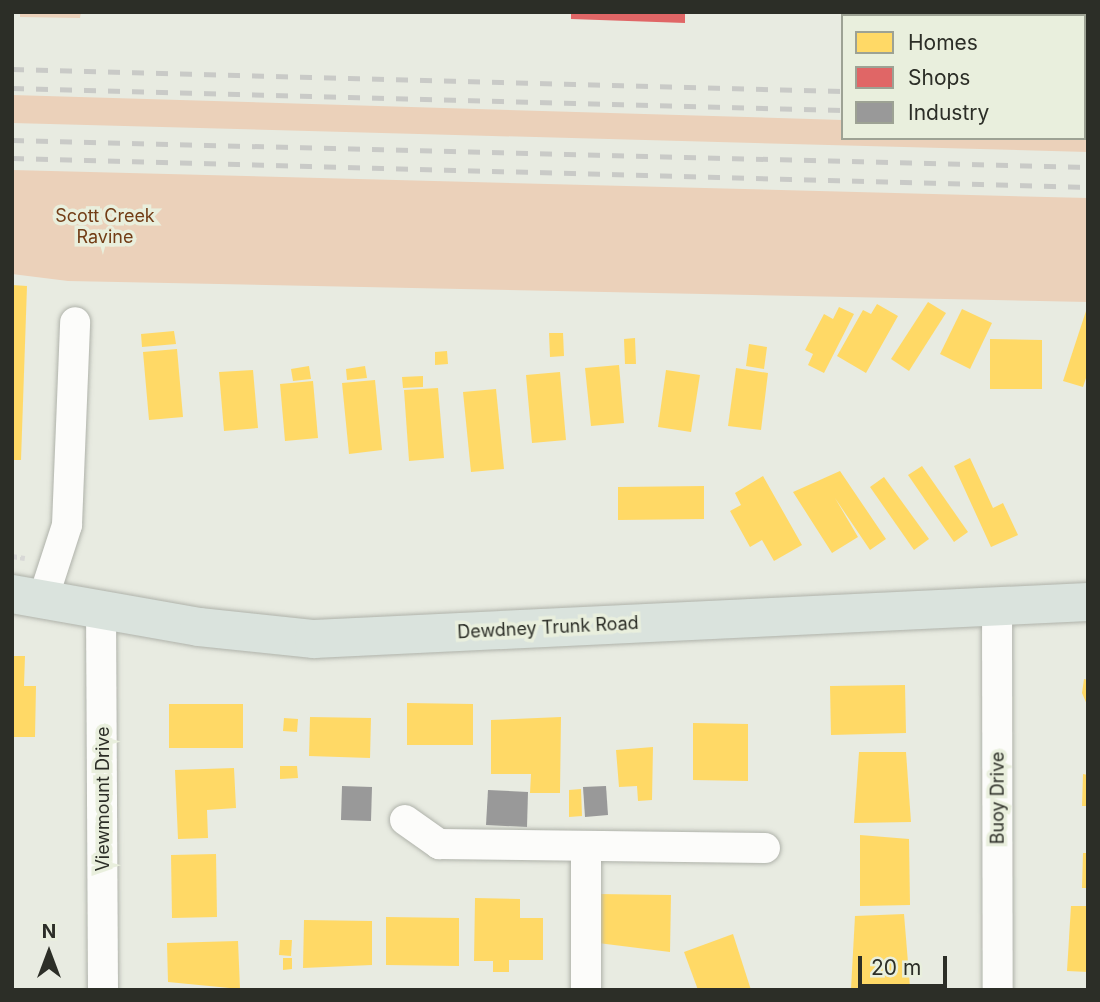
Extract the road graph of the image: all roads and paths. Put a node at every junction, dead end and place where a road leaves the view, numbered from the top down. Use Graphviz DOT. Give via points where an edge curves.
graph roads {
  1 [pos="75,322"];
  2 [pos="28,596"];
  3 [pos="1088,602"];
  4 [pos="997,606"];
  5 [pos="101,608"];
  6 [pos="405,820"];
  7 [pos="765,848"];
  8 [pos="586,849"];
  9 [pos="103,990"];
  10 [pos="586,990"];
  11 [pos="998,990"];
  1 -- 2 [label="street" via="68,525"];
  2 -- 5 [label="main road, Dewdney Trunk Road"];
  3 -- 4 [label="main road, Dewdney Trunk Road"];
  4 -- 5 [label="main road, Dewdney Trunk Road" via="314,639 199,627"];
  4 -- 11 [label="street, Buoy Drive"];
  5 -- 9 [label="street, Viewmount Drive"];
  6 -- 8 [label="street" via="439,844"];
  7 -- 8 [label="street"];
  8 -- 10 [label="street"];
}
